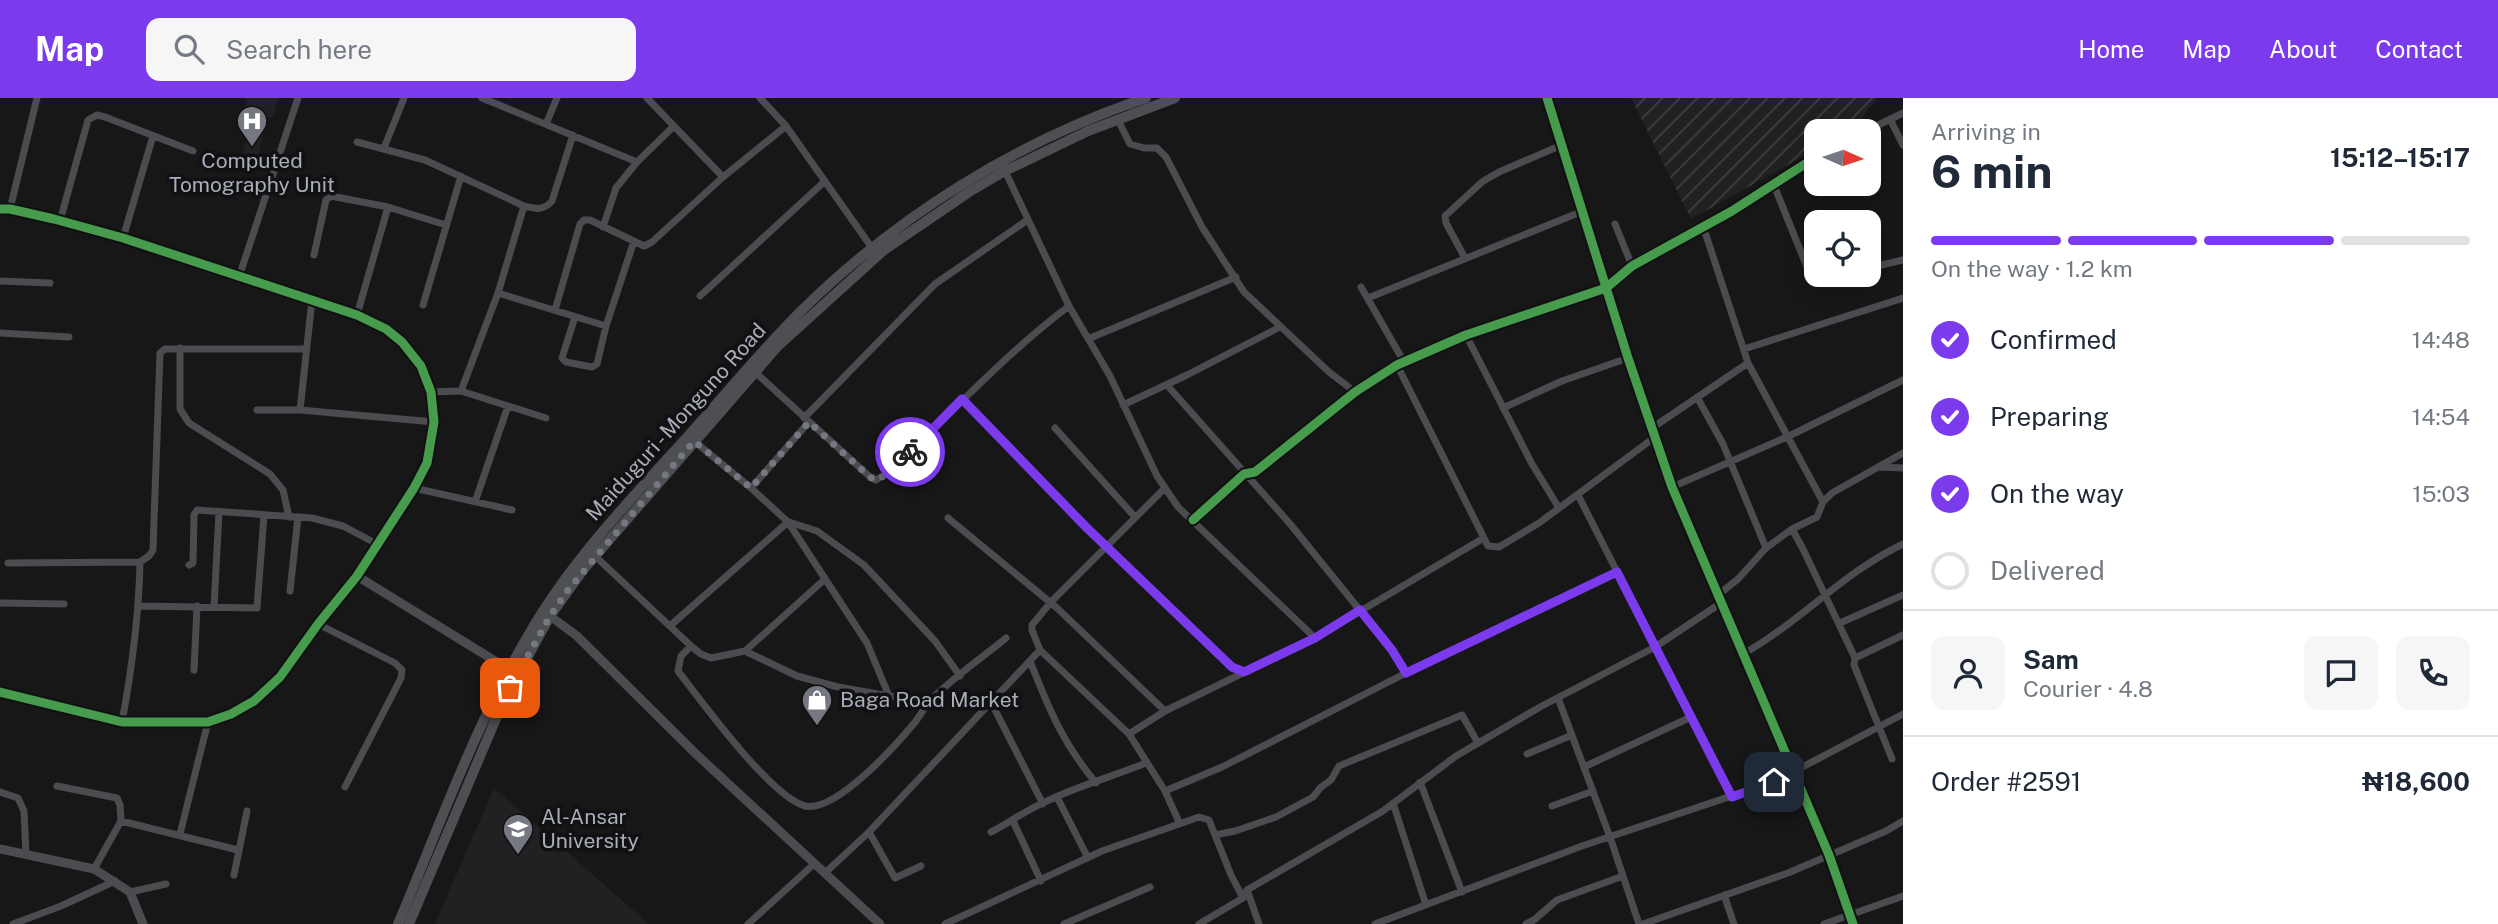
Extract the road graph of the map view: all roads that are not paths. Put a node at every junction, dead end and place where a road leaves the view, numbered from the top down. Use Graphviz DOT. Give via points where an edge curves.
graph roads {
  1 [pos="37,98"];
  2 [pos="298,98"];
  3 [pos="404,98"];
  4 [pos="482,98"];
  5 [pos="557,98"];
  6 [pos="647,98"];
  7 [pos="760,98"];
  8 [pos="1146,98"];
  9 [pos="1547,98"];
  10 [pos="1170,99"];
  11 [pos="1903,113"];
  12 [pos="1890,118"];
  13 [pos="1118,120"];
  14 [pos="1881,123"];
  15 [pos="546,124"];
  16 [pos="674,125"];
  17 [pos="786,126"];
  18 [pos="573,135"];
  19 [pos="153,136"];
  20 [pos="358,142"];
  21 [pos="1562,145"];
  22 [pos="1903,145"];
  23 [pos="384,148"];
  24 [pos="193,151"];
  25 [pos="638,162"];
  26 [pos="1804,164"];
  27 [pos="1005,171"];
  28 [pos="461,176"];
  29 [pos="723,177"];
  30 [pos="825,181"];
  31 [pos="1773,183"];
  32 [pos="524,206"];
  33 [pos="388,207"];
  34 [pos="5,209"];
  35 [pos="1583,211"];
  36 [pos="60,221"];
  37 [pos="1026,221"];
  38 [pos="1615,224"];
  39 [pos="446,225"];
  40 [pos="1703,226"];
  41 [pos="603,227"];
  42 [pos="123,238"];
  43 [pos="634,241"];
  44 [pos="872,248"];
  45 [pos="314,255"];
  46 [pos="1465,258"];
  47 [pos="1804,260"];
  48 [pos="1903,260"];
  49 [pos="1881,265"];
  50 [pos="1632,266"];
  51 [pos="239,277"];
  52 [pos="1236,277"];
  53 [pos="0,281"];
  54 [pos="50,283"];
  55 [pos="1361,287"];
  56 [pos="1606,288"];
  57 [pos="498,293"];
  58 [pos="700,296"];
  59 [pos="1368,298"];
  60 [pos="1903,298"];
  61 [pos="312,300"];
  62 [pos="423,305"];
  63 [pos="1069,306"];
  64 [pos="555,310"];
  65 [pos="357,315"];
  66 [pos="575,317"];
  67 [pos="606,326"];
  68 [pos="1280,327"];
  69 [pos="0,333"];
  70 [pos="1466,335"];
  71 [pos="69,337"];
  72 [pos="1088,339"];
  73 [pos="180,348"];
  74 [pos="306,349"];
  75 [pos="1744,349"];
  76 [pos="1629,358"];
  77 [pos="1400,363"];
  78 [pos="1748,363"];
  79 [pos="755,372"];
  80 [pos="1903,380"];
  81 [pos="1167,386"];
  82 [pos="461,391"];
  83 [pos="431,392"];
  84 [pos="1354,392"];
  85 [pos="1697,397"];
  86 [pos="962,399"];
  87 [pos="1123,405"];
  88 [pos="508,406"];
  89 [pos="1503,408"];
  90 [pos="257,410"];
  91 [pos="299,410"];
  92 [pos="546,418"];
  93 [pos="807,420"];
  94 [pos="434,422"];
  95 [pos="1055,428"];
  96 [pos="1652,428"];
  97 [pos="1655,437"];
  98 [pos="1787,437"];
  99 [pos="694,441"];
  100 [pos="1903,453"];
  101 [pos="1729,460"];
  102 [pos="1876,467"];
  103 [pos="1903,468"];
  104 [pos="1244,474"];
  105 [pos="1672,487"];
  106 [pos="414,488"];
  107 [pos="751,488"];
  108 [pos="1164,489"];
  109 [pos="1578,495"];
  110 [pos="475,502"];
  111 [pos="1823,502"];
  112 [pos="1559,508"];
  113 [pos="512,510"];
  114 [pos="219,512"];
  115 [pos="264,515"];
  116 [pos="289,517"];
  117 [pos="298,517"];
  118 [pos="1135,517"];
  119 [pos="948,518"];
  120 [pos="1193,520"];
  121 [pos="788,522"];
  122 [pos="1792,529"];
  123 [pos="1482,539"];
  124 [pos="377,544"];
  125 [pos="1903,544"];
  126 [pos="1105,546"];
  127 [pos="1766,548"];
  128 [pos="595,556"];
  129 [pos="140,562"];
  130 [pos="8,563"];
  131 [pos="188,565"];
  132 [pos="1617,572"];
  133 [pos="357,576"];
  134 [pos="825,579"];
  135 [pos="290,591"];
  136 [pos="1825,593"];
  137 [pos="1903,595"];
  138 [pos="1719,599"];
  139 [pos="1051,602"];
  140 [pos="0,603"];
  141 [pos="64,604"];
  142 [pos="139,606"];
  143 [pos="197,606"];
  144 [pos="214,607"];
  145 [pos="1360,610"];
  146 [pos="550,616"];
  147 [pos="1840,623"];
  148 [pos="318,624"];
  149 [pos="671,625"];
  150 [pos="1903,635"];
  151 [pos="1006,638"];
  152 [pos="1315,638"];
  153 [pos="691,646"];
  154 [pos="1655,648"];
  155 [pos="1040,650"];
  156 [pos="745,651"];
  157 [pos="1743,654"];
  158 [pos="1855,658"];
  159 [pos="1030,661"];
  160 [pos="194,670"];
  161 [pos="513,672"];
  162 [pos="1244,672"];
  163 [pos="1406,673"];
  164 [pos="960,676"];
  165 [pos="0,692"];
  166 [pos="889,696"];
  167 [pos="1558,698"];
  168 [pos="991,702"];
  169 [pos="929,703"];
  170 [pos="1165,711"];
  171 [pos="1903,713"];
  172 [pos="1691,716"];
  173 [pos="122,722"];
  174 [pos="208,722"];
  175 [pos="1878,725"];
  176 [pos="1129,734"];
  177 [pos="1572,735"];
  178 [pos="1478,743"];
  179 [pos="1527,754"];
  180 [pos="1892,759"];
  181 [pos="1146,763"];
  182 [pos="1584,767"];
  183 [pos="1794,773"];
  184 [pos="1420,782"];
  185 [pos="1096,783"];
  186 [pos="57,786"];
  187 [pos="345,787"];
  188 [pos="1165,791"];
  189 [pos="1593,791"];
  190 [pos="0,793"];
  191 [pos="1057,797"];
  192 [pos="1732,797"];
  193 [pos="1393,803"];
  194 [pos="1042,804"];
  195 [pos="1552,806"];
  196 [pos="247,811"];
  197 [pos="121,821"];
  198 [pos="1013,821"];
  199 [pos="1903,821"];
  200 [pos="1180,822"];
  201 [pos="869,832"];
  202 [pos="991,832"];
  203 [pos="180,834"];
  204 [pos="1215,835"];
  205 [pos="1610,836"];
  206 [pos="0,849"];
  207 [pos="238,850"];
  208 [pos="26,854"];
  209 [pos="1829,855"];
  210 [pos="1087,858"];
  211 [pos="814,864"];
  212 [pos="921,866"];
  213 [pos="94,869"];
  214 [pos="825,873"];
  215 [pos="234,875"];
  216 [pos="1623,876"];
  217 [pos="116,881"];
  218 [pos="1041,881"];
  219 [pos="166,884"];
  220 [pos="1150,887"];
  221 [pos="130,892"];
  222 [pos="1462,892"];
  223 [pos="1245,894"];
  224 [pos="1724,895"];
  225 [pos="1903,896"];
  226 [pos="1426,905"];
  227 [pos="1399,920"];
  228 [pos="1852,920"];
  229 [pos="757,921"];
  230 [pos="13,924"];
  231 [pos="143,924"];
  232 [pos="398,924"];
  233 [pos="410,924"];
  234 [pos="748,924"];
  235 [pos="880,924"];
  236 [pos="945,924"];
  237 [pos="1064,924"];
  238 [pos="1199,924"];
  239 [pos="1259,924"];
  240 [pos="1375,924"];
  241 [pos="1526,924"];
  242 [pos="1641,924"];
  243 [pos="1734,924"];
  244 [pos="1824,924"];
  1 -- 34 [label="street"];
  2 -- 51 [label="street"];
  3 -- 23 [label="street"];
  4 -- 15 [label="street"];
  5 -- 15 [label="street"];
  6 -- 16 [label="street"];
  7 -- 17 [label="street"];
  8 -- 44 [label="main road, Maiduguri - Monguno Road" via="1070,128 986,171"];
  9 -- 21 [label="street"];
  10 -- 13 [label="main road, Maiduguri - Monguno Road"];
  11 -- 12 [label="street"];
  12 -- 14 [label="street"];
  12 -- 22 [label="street"];
  13 -- 27 [label="main road, Maiduguri - Monguno Road"];
  13 -- 52 [label="street" via="1130,144 1157,148 1166,157 1202,227"];
  15 -- 18 [label="street"];
  16 -- 25 [label="street"];
  16 -- 29 [label="street"];
  17 -- 29 [label="street"];
  17 -- 30 [label="street"];
  18 -- 25 [label="street"];
  18 -- 32 [label="street" via="552,201 538,209"];
  19 -- 24 [label="street"];
  19 -- 36 [label="street" via="105,117 88,120"];
  19 -- 42 [label="street"];
  20 -- 23 [label="street"];
  21 -- 35 [label="street"];
  21 -- 46 [label="street" via="1482,182 1445,216"];
  23 -- 28 [label="street"];
  25 -- 41 [label="street" via="616,188"];
  26 -- 31 [label="street"];
  27 -- 37 [label="street"];
  27 -- 79 [label="main road, Maiduguri - Monguno Road" via="884,250"];
  28 -- 32 [label="street"];
  28 -- 39 [label="street"];
  29 -- 43 [label="street" via="652,242 643,246"];
  30 -- 44 [label="street"];
  30 -- 58 [label="street"];
  31 -- 40 [label="street"];
  31 -- 47 [label="street"];
  32 -- 57 [label="street"];
  33 -- 39 [label="street"];
  33 -- 45 [label="street" via="331,196 326,200"];
  33 -- 65 [label="street"];
  34 -- 36 [label="street"];
  35 -- 46 [label="street"];
  35 -- 56 [label="street"];
  36 -- 42 [label="street"];
  37 -- 63 [label="street"];
  37 -- 93 [label="street" via="935,285"];
  38 -- 50 [label="street"];
  39 -- 62 [label="street"];
  40 -- 50 [label="street"];
  40 -- 75 [label="street"];
  41 -- 43 [label="street"];
  41 -- 64 [label="street" via="590,220 580,224"];
  42 -- 51 [label="street"];
  43 -- 67 [label="street"];
  44 -- 161 [label="main road, Maiduguri - Monguno Road" via="800,312 620,512 531,630"];
  46 -- 59 [label="street"];
  48 -- 49 [label="street"];
  50 -- 56 [label="street"];
  51 -- 61 [label="street"];
  52 -- 68 [label="street" via="1244,292"];
  52 -- 72 [label="street"];
  53 -- 54 [label="street"];
  55 -- 59 [label="street"];
  56 -- 70 [label="street"];
  56 -- 76 [label="street"];
  57 -- 64 [label="street"];
  57 -- 82 [label="street"];
  59 -- 77 [label="street"];
  60 -- 75 [label="street"];
  61 -- 65 [label="street"];
  61 -- 74 [label="street"];
  63 -- 72 [label="street"];
  63 -- 86 [label="street"];
  64 -- 66 [label="street"];
  65 -- 83 [label="street" via="402,342 421,366"];
  66 -- 67 [label="street"];
  66 -- 67 [label="street" via="562,358 566,362 597,364"];
  68 -- 81 [label="street"];
  68 -- 84 [label="street"];
  69 -- 71 [label="street"];
  70 -- 77 [label="street"];
  70 -- 89 [label="street"];
  72 -- 87 [label="street"];
  73 -- 74 [label="street"];
  73 -- 116 [label="street" via="180,409 184,417 270,474 283,490"];
  73 -- 129 [label="street" via="160,353 153,550"];
  74 -- 91 [label="street"];
  75 -- 78 [label="street"];
  76 -- 89 [label="street"];
  76 -- 96 [label="street"];
  77 -- 84 [label="street"];
  77 -- 123 [label="street"];
  78 -- 85 [label="street"];
  78 -- 98 [label="street"];
  79 -- 93 [label="street"];
  79 -- 99 [label="main road, Maiduguri - Monguno Road"];
  80 -- 98 [label="street"];
  81 -- 87 [label="street"];
  81 -- 104 [label="street"];
  82 -- 83 [label="street"];
  82 -- 88 [label="street"];
  83 -- 94 [label="street"];
  84 -- 104 [label="street" via="1255,472"];
  85 -- 96 [label="street"];
  85 -- 101 [label="street"];
  86 -- 93 [label="street" via="876,480"];
  86 -- 126 [label="street"];
  87 -- 108 [label="street"];
  88 -- 92 [label="street"];
  88 -- 110 [label="street"];
  89 -- 112 [label="street"];
  90 -- 91 [label="street"];
  91 -- 94 [label="street"];
  93 -- 107 [label="street"];
  94 -- 106 [label="street" via="427,463"];
  95 -- 118 [label="street"];
  96 -- 97 [label="street"];
  97 -- 105 [label="street"];
  97 -- 109 [label="street"];
  98 -- 101 [label="street"];
  98 -- 111 [label="street"];
  99 -- 107 [label="street"];
  99 -- 128 [label="main road, Maiduguri - Monguno Road"];
  100 -- 102 [label="street"];
  101 -- 105 [label="street"];
  101 -- 127 [label="street"];
  102 -- 103 [label="street"];
  102 -- 111 [label="street"];
  104 -- 120 [label="street"];
  104 -- 145 [label="street"];
  105 -- 138 [label="street"];
  106 -- 110 [label="street"];
  106 -- 124 [label="street"];
  107 -- 121 [label="street"];
  108 -- 118 [label="street"];
  108 -- 120 [label="street"];
  109 -- 112 [label="street"];
  109 -- 132 [label="street"];
  110 -- 113 [label="street"];
  111 -- 122 [label="street" via="1817,517"];
  112 -- 123 [label="street" via="1499,547 1488,546"];
  114 -- 115 [label="street"];
  114 -- 131 [label="street" via="195,512 195,555"];
  114 -- 144 [label="street"];
  115 -- 116 [label="street"];
  115 -- 144 [label="street" via="257,608"];
  116 -- 117 [label="street"];
  117 -- 124 [label="street" via="342,526"];
  117 -- 135 [label="street"];
  118 -- 126 [label="street"];
  119 -- 139 [label="street"];
  120 -- 152 [label="street"];
  121 -- 134 [label="street"];
  121 -- 149 [label="street"];
  121 -- 164 [label="street" via="817,531 864,565 935,641"];
  122 -- 127 [label="street"];
  122 -- 136 [label="street"];
  123 -- 145 [label="street"];
  124 -- 133 [label="street"];
  125 -- 136 [label="street"];
  126 -- 139 [label="street"];
  126 -- 162 [label="street" via="1232,667"];
  127 -- 138 [label="street"];
  128 -- 146 [label="main road, Maiduguri - Monguno Road"];
  128 -- 149 [label="street"];
  129 -- 130 [label="street"];
  129 -- 142 [label="street"];
  132 -- 154 [label="street"];
  132 -- 163 [label="street"];
  133 -- 148 [label="street"];
  133 -- 161 [label="street"];
  134 -- 156 [label="street"];
  134 -- 166 [label="street" via="867,643"];
  136 -- 147 [label="street"];
  136 -- 157 [label="street" via="1773,638"];
  137 -- 147 [label="street"];
  138 -- 154 [label="street"];
  138 -- 157 [label="street"];
  139 -- 155 [label="street" via="1032,625"];
  139 -- 170 [label="street"];
  140 -- 141 [label="street"];
  142 -- 143 [label="street"];
  142 -- 173 [label="street"];
  143 -- 144 [label="street"];
  143 -- 160 [label="street"];
  145 -- 152 [label="street"];
  145 -- 163 [label="street"];
  146 -- 161 [label="main road, Maiduguri - Monguno Road"];
  146 -- 211 [label="street" via="577,636"];
  147 -- 158 [label="street"];
  148 -- 174 [label="street" via="281,677 254,701"];
  148 -- 187 [label="street" via="402,670"];
  149 -- 153 [label="street"];
  150 -- 158 [label="street"];
  151 -- 164 [label="street"];
  152 -- 162 [label="street"];
  153 -- 156 [label="street" via="711,657"];
  153 -- 169 [label="street" via="681,656 678,671 757,767 801,805 810,807 840,795 871,768"];
  154 -- 167 [label="street"];
  154 -- 172 [label="street"];
  155 -- 159 [label="street"];
  155 -- 176 [label="street"];
  156 -- 166 [label="street" via="797,676"];
  157 -- 183 [label="street"];
  158 -- 175 [label="street"];
  159 -- 168 [label="street"];
  159 -- 185 [label="street" via="1066,745"];
  161 -- 232 [label="main road, Maiduguri - Monguno Road" via="470,752"];
  161 -- 233 [label="main road, Maiduguri - Monguno Road"];
  162 -- 170 [label="street"];
  163 -- 188 [label="street"];
  164 -- 169 [label="street"];
  165 -- 173 [label="street"];
  166 -- 169 [label="street"];
  167 -- 177 [label="street"];
  167 -- 178 [label="street"];
  168 -- 194 [label="street"];
  168 -- 201 [label="street"];
  170 -- 176 [label="street"];
  171 -- 175 [label="street"];
  172 -- 182 [label="street"];
  172 -- 192 [label="street"];
  173 -- 174 [label="street"];
  174 -- 203 [label="street"];
  175 -- 180 [label="street"];
  175 -- 183 [label="street"];
  176 -- 181 [label="street"];
  177 -- 179 [label="street"];
  177 -- 182 [label="street"];
  178 -- 184 [label="street"];
  178 -- 204 [label="street" via="1462,715 1339,766 1313,797 1276,817"];
  181 -- 185 [label="street"];
  181 -- 188 [label="street"];
  182 -- 189 [label="street"];
  183 -- 192 [label="street"];
  183 -- 209 [label="street"];
  184 -- 193 [label="street"];
  184 -- 222 [label="street"];
  185 -- 191 [label="street"];
  186 -- 197 [label="street" via="117,799"];
  188 -- 200 [label="street"];
  189 -- 195 [label="street"];
  189 -- 205 [label="street"];
  190 -- 208 [label="street" via="18,798 24,811"];
  191 -- 194 [label="street"];
  191 -- 210 [label="street"];
  192 -- 205 [label="street"];
  193 -- 223 [label="street"];
  193 -- 226 [label="street"];
  194 -- 198 [label="street"];
  196 -- 207 [label="street"];
  197 -- 203 [label="street"];
  197 -- 213 [label="street"];
  198 -- 202 [label="street"];
  198 -- 218 [label="street"];
  199 -- 209 [label="street"];
  200 -- 204 [label="street" via="1203,817"];
  200 -- 210 [label="street"];
  201 -- 212 [label="street" via="895,878"];
  201 -- 214 [label="street"];
  203 -- 207 [label="street"];
  204 -- 223 [label="street"];
  205 -- 216 [label="street"];
  205 -- 222 [label="street"];
  206 -- 208 [label="street"];
  207 -- 215 [label="street"];
  208 -- 213 [label="street"];
  209 -- 224 [label="street"];
  209 -- 228 [label="street"];
  210 -- 218 [label="street"];
  211 -- 214 [label="street"];
  211 -- 229 [label="street"];
  213 -- 217 [label="street"];
  214 -- 235 [label="street"];
  216 -- 241 [label="street" via="1557,900"];
  216 -- 242 [label="street"];
  217 -- 221 [label="street"];
  217 -- 230 [label="street"];
  218 -- 236 [label="street"];
  219 -- 221 [label="street"];
  220 -- 237 [label="street"];
  221 -- 231 [label="street"];
  222 -- 226 [label="street"];
  223 -- 238 [label="street"];
  223 -- 239 [label="street"];
  224 -- 242 [label="street"];
  224 -- 243 [label="street"];
  225 -- 228 [label="street"];
  226 -- 227 [label="street"];
  227 -- 240 [label="street"];
  228 -- 244 [label="street"];
  229 -- 234 [label="street"];
}
